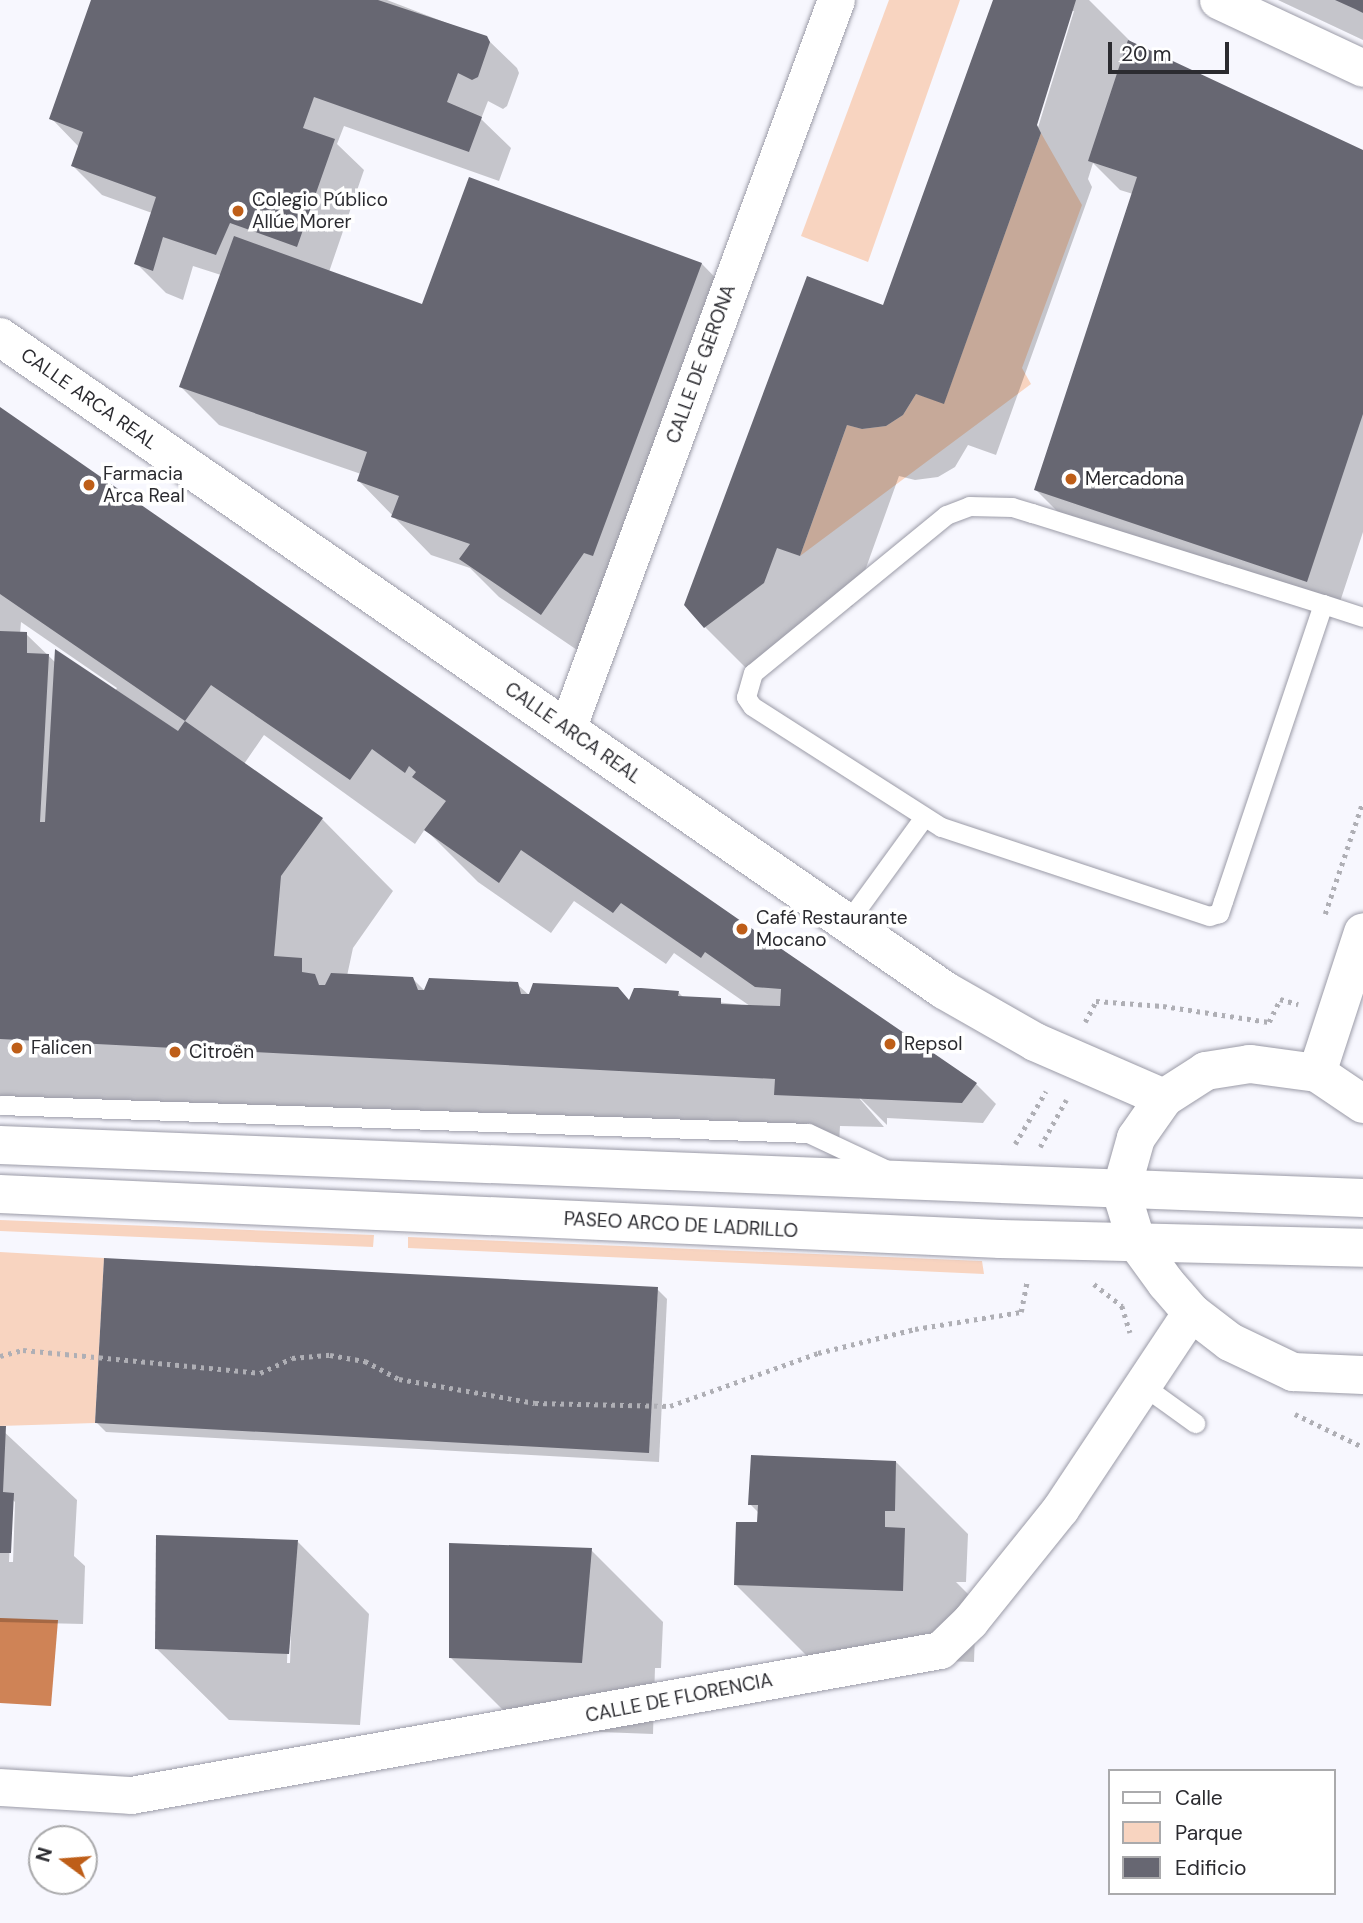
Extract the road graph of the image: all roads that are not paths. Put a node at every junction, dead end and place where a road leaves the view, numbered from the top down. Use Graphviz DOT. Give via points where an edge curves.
graph roads {
  1 [pos="836,0"];
  2 [pos="1218,0"];
  3 [pos="1363,68"];
  4 [pos="0,337"];
  5 [pos="1323,604"];
  6 [pos="1363,617"];
  7 [pos="567,729"];
  8 [pos="924,817"];
  9 [pos="847,923"];
  10 [pos="1363,932"];
  11 [pos="1317,1073"];
  12 [pos="1164,1098"];
  13 [pos="1363,1104"];
  14 [pos="0,1105"];
  15 [pos="0,1145"];
  16 [pos="917,1184"];
  17 [pos="1121,1191"];
  18 [pos="0,1194"];
  19 [pos="1363,1198"];
  20 [pos="1137,1244"];
  21 [pos="1363,1248"];
  22 [pos="1191,1312"];
  23 [pos="1293,1372"];
  24 [pos="1149,1373"];
  25 [pos="1363,1375"];
  26 [pos="1363,1405"];
  27 [pos="1195,1423"];
  28 [pos="0,1787"];
  1 -- 7 [label="street, CALLE DE GERONA"];
  2 -- 3 [label="street"];
  4 -- 7 [label="main road, CALLE ARCA REAL"];
  5 -- 6 [label="lane"];
  5 -- 8 [label="lane" via="1219,913 1200,915 941,827"];
  5 -- 8 [label="lane" via="1013,507 968,506 946,515 746,683 752,706"];
  7 -- 9 [label="main road, CALLE ARCA REAL"];
  8 -- 9 [label="lane"];
  9 -- 12 [label="main road, CALLE ARCA REAL" via="944,990 1035,1042"];
  10 -- 11 [label="main road"];
  11 -- 12 [label="main road" via="1250,1064 1206,1071"];
  11 -- 13 [label="main road"];
  12 -- 17 [label="main road" via="1136,1138"];
  14 -- 16 [label="lane" via="808,1133"];
  15 -- 16 [label="main road"];
  16 -- 17 [label="main road"];
  17 -- 19 [label="main road"];
  17 -- 20 [label="main road"];
  18 -- 20 [label="main road, PASEO ARCO DE LADRILLO"];
  20 -- 21 [label="main road, PASEO ARCO DE LADRILLO"];
  20 -- 22 [label="main road"];
  22 -- 23 [label="main road" via="1230,1342"];
  22 -- 24 [label="street, CALLE DE FLORENCIA"];
  23 -- 25 [label="main road"];
  23 -- 26 [label="main road"];
  24 -- 27 [label="lane"];
  24 -- 28 [label="street, CALLE DE FLORENCIA" via="1060,1509 970,1621 940,1650 131,1795"];
}
